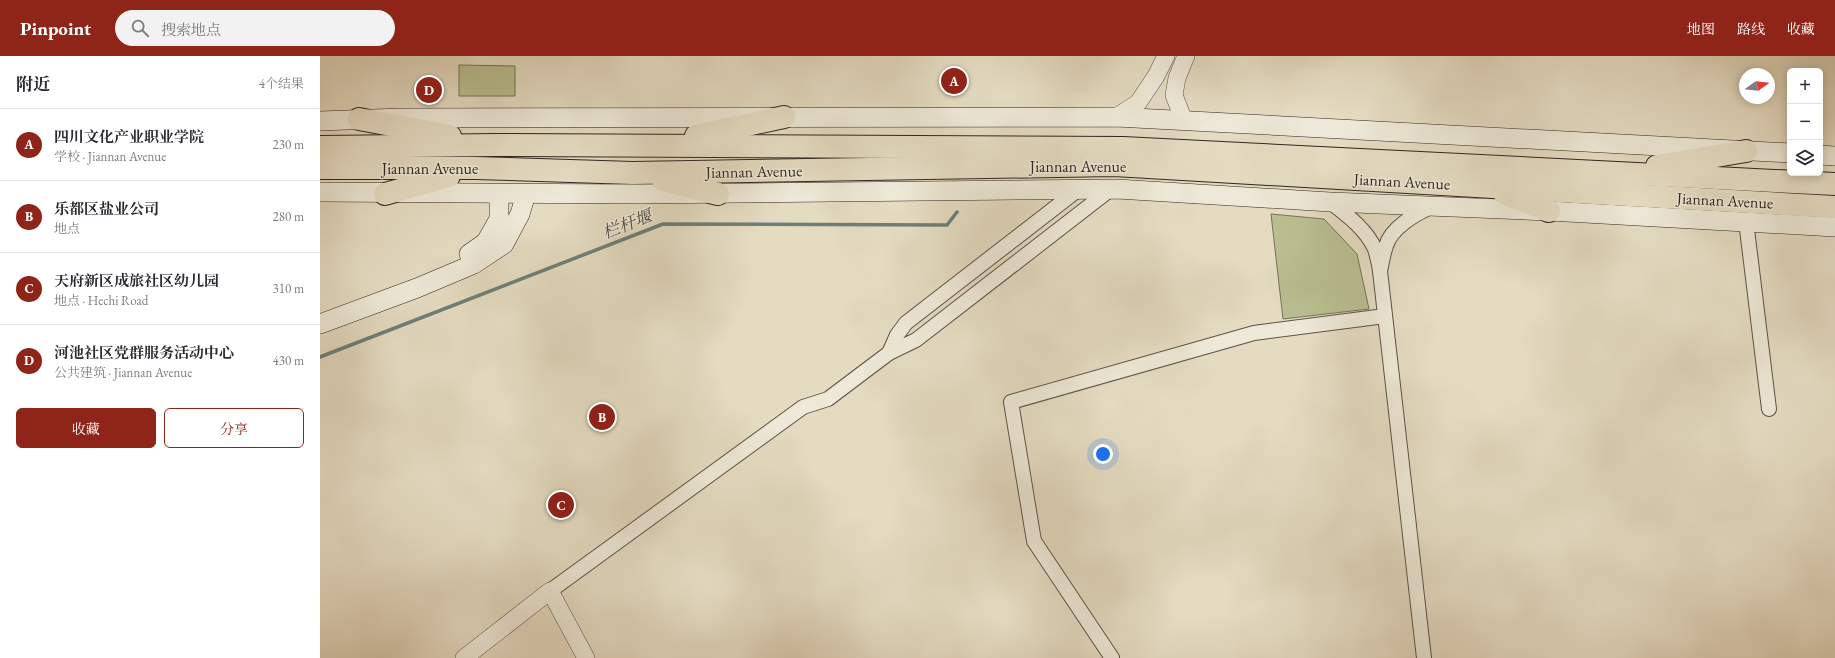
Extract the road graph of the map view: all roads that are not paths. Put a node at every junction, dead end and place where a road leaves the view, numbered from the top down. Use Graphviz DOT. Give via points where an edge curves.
graph roads {
  1 [pos="1166,56"];
  2 [pos="1186,56"];
  3 [pos="784,117"];
  4 [pos="1116,117"];
  5 [pos="359,119"];
  6 [pos="320,121"];
  7 [pos="1184,121"];
  8 [pos="495,145"];
  9 [pos="653,145"];
  10 [pos="320,147"];
  11 [pos="1746,151"];
  12 [pos="1787,153"];
  13 [pos="1823,155"];
  14 [pos="1835,156"];
  15 [pos="320,168"];
  16 [pos="475,168"];
  17 [pos="632,173"];
  18 [pos="1618,173"];
  19 [pos="1835,184"];
  20 [pos="1484,186"];
  21 [pos="1079,189"];
  22 [pos="1111,189"];
  23 [pos="320,192"];
  24 [pos="385,194"];
  25 [pos="499,194"];
  26 [pos="526,194"];
  27 [pos="718,194"];
  28 [pos="1330,202"];
  29 [pos="1431,207"];
  30 [pos="1835,207"];
  31 [pos="1549,211"];
  32 [pos="1746,221"];
  33 [pos="1835,227"];
  34 [pos="1380,271"];
  35 [pos="320,314"];
  36 [pos="1384,316"];
  37 [pos="320,324"];
  38 [pos="889,353"];
  39 [pos="1769,409"];
  40 [pos="550,591"];
  41 [pos="464,658"];
  42 [pos="586,658"];
  43 [pos="1112,658"];
  44 [pos="1424,658"];
  1 -- 4 [label="street" via="1138,103"];
  2 -- 7 [label="street" via="1174,94"];
  3 -- 4 [label="main road"];
  3 -- 5 [label="main road"];
  3 -- 9 [label="highway"];
  4 -- 7 [label="main road"];
  5 -- 6 [label="main road"];
  5 -- 8 [label="highway"];
  7 -- 11 [label="main road"];
  8 -- 9 [label="highway, Jiannan Avenue"];
  8 -- 10 [label="highway, Jiannan Avenue"];
  9 -- 18 [label="highway, Jiannan Avenue" via="1123,148"];
  11 -- 12 [label="main road"];
  11 -- 18 [label="highway"];
  13 -- 14 [label="main road"];
  15 -- 16 [label="highway, Jiannan Avenue"];
  16 -- 17 [label="highway, Jiannan Avenue"];
  16 -- 24 [label="highway"];
  17 -- 20 [label="highway, Jiannan Avenue" via="1114,165"];
  17 -- 27 [label="highway"];
  18 -- 19 [label="highway, Jiannan Avenue"];
  20 -- 30 [label="highway, Jiannan Avenue"];
  20 -- 31 [label="highway"];
  21 -- 22 [label="main road"];
  21 -- 27 [label="main road"];
  21 -- 38 [label="street" via="906,323"];
  22 -- 28 [label="main road"];
  22 -- 38 [label="street" via="916,340"];
  23 -- 24 [label="main road"];
  24 -- 25 [label="main road"];
  25 -- 26 [label="main road"];
  25 -- 35 [label="main road" via="499,219 486,242 464,258"];
  26 -- 27 [label="main road"];
  26 -- 37 [label="main road" via="520,214 504,244 474,264 418,288"];
  28 -- 29 [label="main road"];
  28 -- 34 [label="street" via="1364,232 1375,249"];
  29 -- 31 [label="main road"];
  29 -- 34 [label="street" via="1415,214 1386,244"];
  31 -- 32 [label="main road"];
  32 -- 33 [label="main road"];
  32 -- 39 [label="street"];
  34 -- 36 [label="street"];
  36 -- 43 [label="street" via="1254,333 1011,402 1034,542"];
  36 -- 44 [label="street"];
  38 -- 40 [label="street" via="828,399 803,407"];
  40 -- 41 [label="street"];
  40 -- 42 [label="street"];
}
